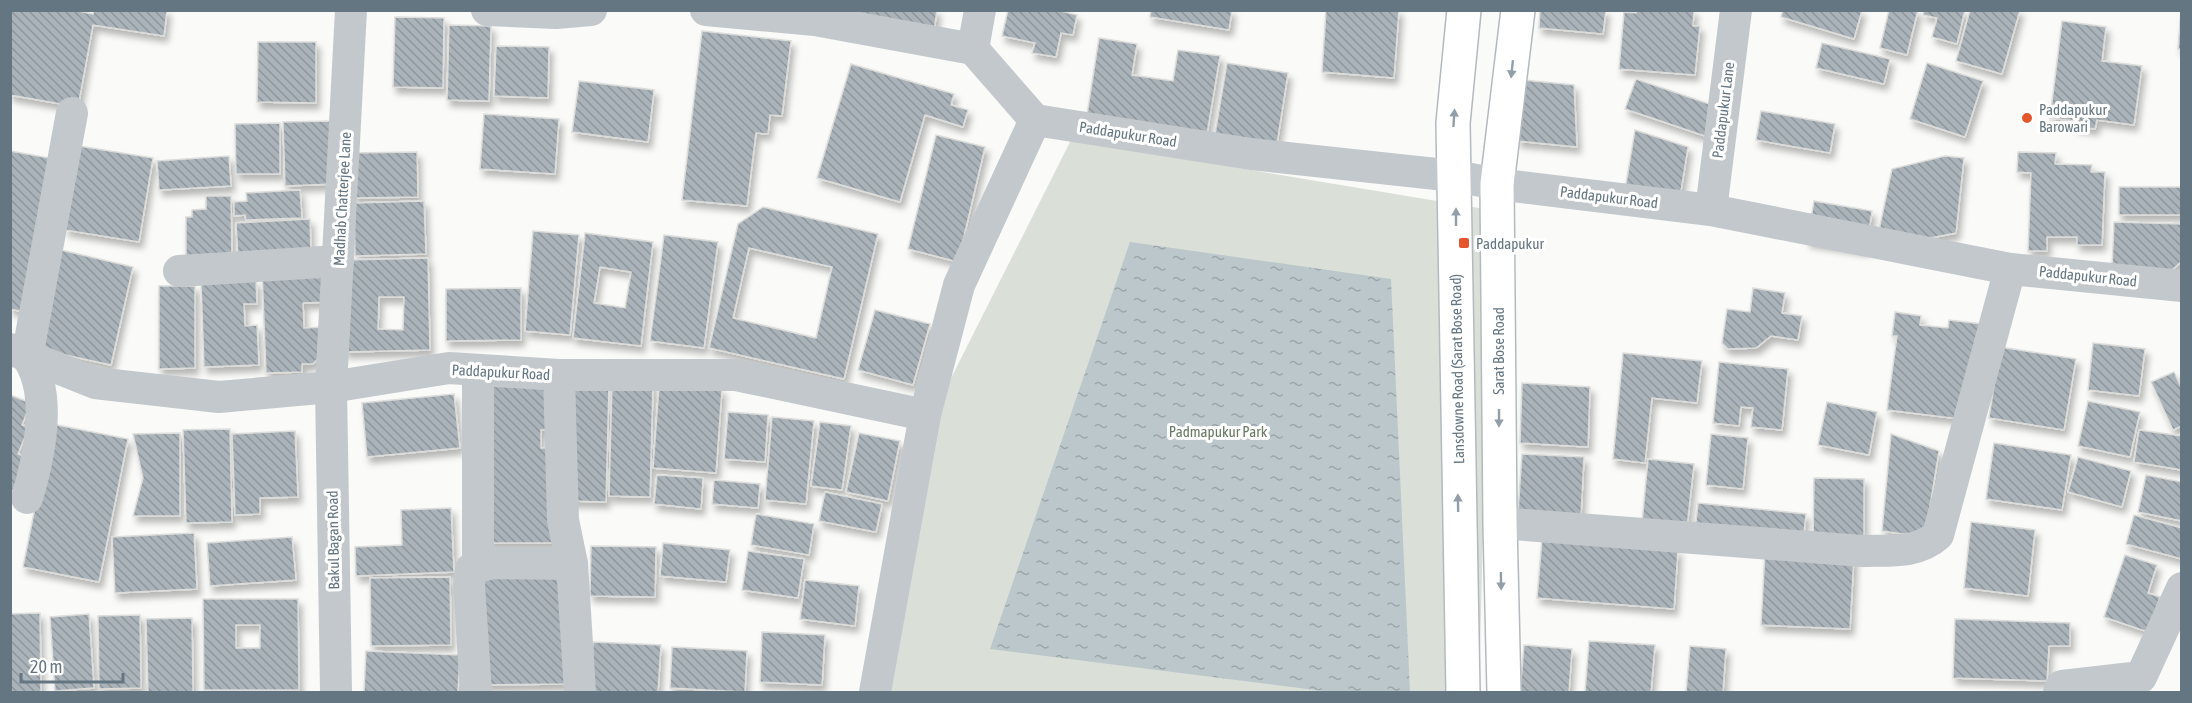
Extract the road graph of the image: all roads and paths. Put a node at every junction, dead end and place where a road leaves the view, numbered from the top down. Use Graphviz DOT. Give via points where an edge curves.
graph roads {
  1 [pos="351,10"];
  2 [pos="487,10"];
  3 [pos="591,10"];
  4 [pos="706,10"];
  5 [pos="980,10"];
  6 [pos="1464,10"];
  7 [pos="1518,10"];
  8 [pos="1736,10"];
  9 [pos="973,49"];
  10 [pos="72,113"];
  11 [pos="1035,120"];
  12 [pos="1455,176"];
  13 [pos="1497,184"];
  14 [pos="1712,210"];
  15 [pos="338,261"];
  16 [pos="2010,269"];
  17 [pos="179,271"];
  18 [pos="2181,286"];
  19 [pos="19,353"];
  20 [pos="478,370"];
  21 [pos="560,375"];
  22 [pos="331,387"];
  23 [pos="926,415"];
  24 [pos="27,498"];
  25 [pos="1500,523"];
  26 [pos="572,564"];
  27 [pos="478,567"];
  28 [pos="2181,588"];
  29 [pos="336,693"];
  30 [pos="476,693"];
  31 [pos="580,693"];
  32 [pos="876,693"];
  33 [pos="1463,693"];
  34 [pos="1504,693"];
  35 [pos="2059,693"];
  1 -- 15 [label="street, Madhab Chatterjee Lane"];
  2 -- 3 [label="street"];
  4 -- 9 [label="street" via="814,20"];
  5 -- 9 [label="street"];
  12 -- 6 [label="main road, Lansdowne Road (Sarat Bose Road), one-way" via="1453,123"];
  7 -- 13 [label="main road, Sarat Bose Road, one-way"];
  8 -- 14 [label="street, Paddapukur Lane"];
  9 -- 11 [label="street"];
  10 -- 19 [label="street"];
  11 -- 12 [label="street, Paddapukur Road" via="1251,154"];
  11 -- 23 [label="street" via="959,285"];
  12 -- 13 [label="street, Paddapukur Road"];
  33 -- 12 [label="main road, Lansdowne Road (Sarat Bose Road), one-way"];
  13 -- 14 [label="street, Paddapukur Road"];
  13 -- 25 [label="main road, Sarat Bose Road, one-way"];
  14 -- 16 [label="street, Paddapukur Road"];
  15 -- 17 [label="street"];
  15 -- 22 [label="street, Madhab Chatterjee Lane"];
  16 -- 18 [label="street, Paddapukur Road"];
  16 -- 25 [label="street" via="1938,535 1926,546 1862,551"];
  19 -- 22 [label="street, Paddapukur Road" via="95,383 164,392 219,397"];
  19 -- 24 [label="street" via="35,368 41,411 39,456"];
  20 -- 21 [label="street, Paddapukur Road"];
  20 -- 22 [label="street, Paddapukur Road" via="449,368"];
  20 -- 27 [label="street"];
  21 -- 23 [label="street, Paddapukur Road" via="736,375"];
  21 -- 26 [label="street" via="563,520"];
  22 -- 29 [label="street, Bakul Bagan Road"];
  23 -- 32 [label="street"];
  25 -- 34 [label="main road, Sarat Bose Road, one-way"];
  26 -- 27 [label="street" via="492,563"];
  26 -- 31 [label="street"];
  27 -- 30 [label="street" via="471,569 469,585"];
  28 -- 35 [label="street" via="2141,678 2062,686"];
}
